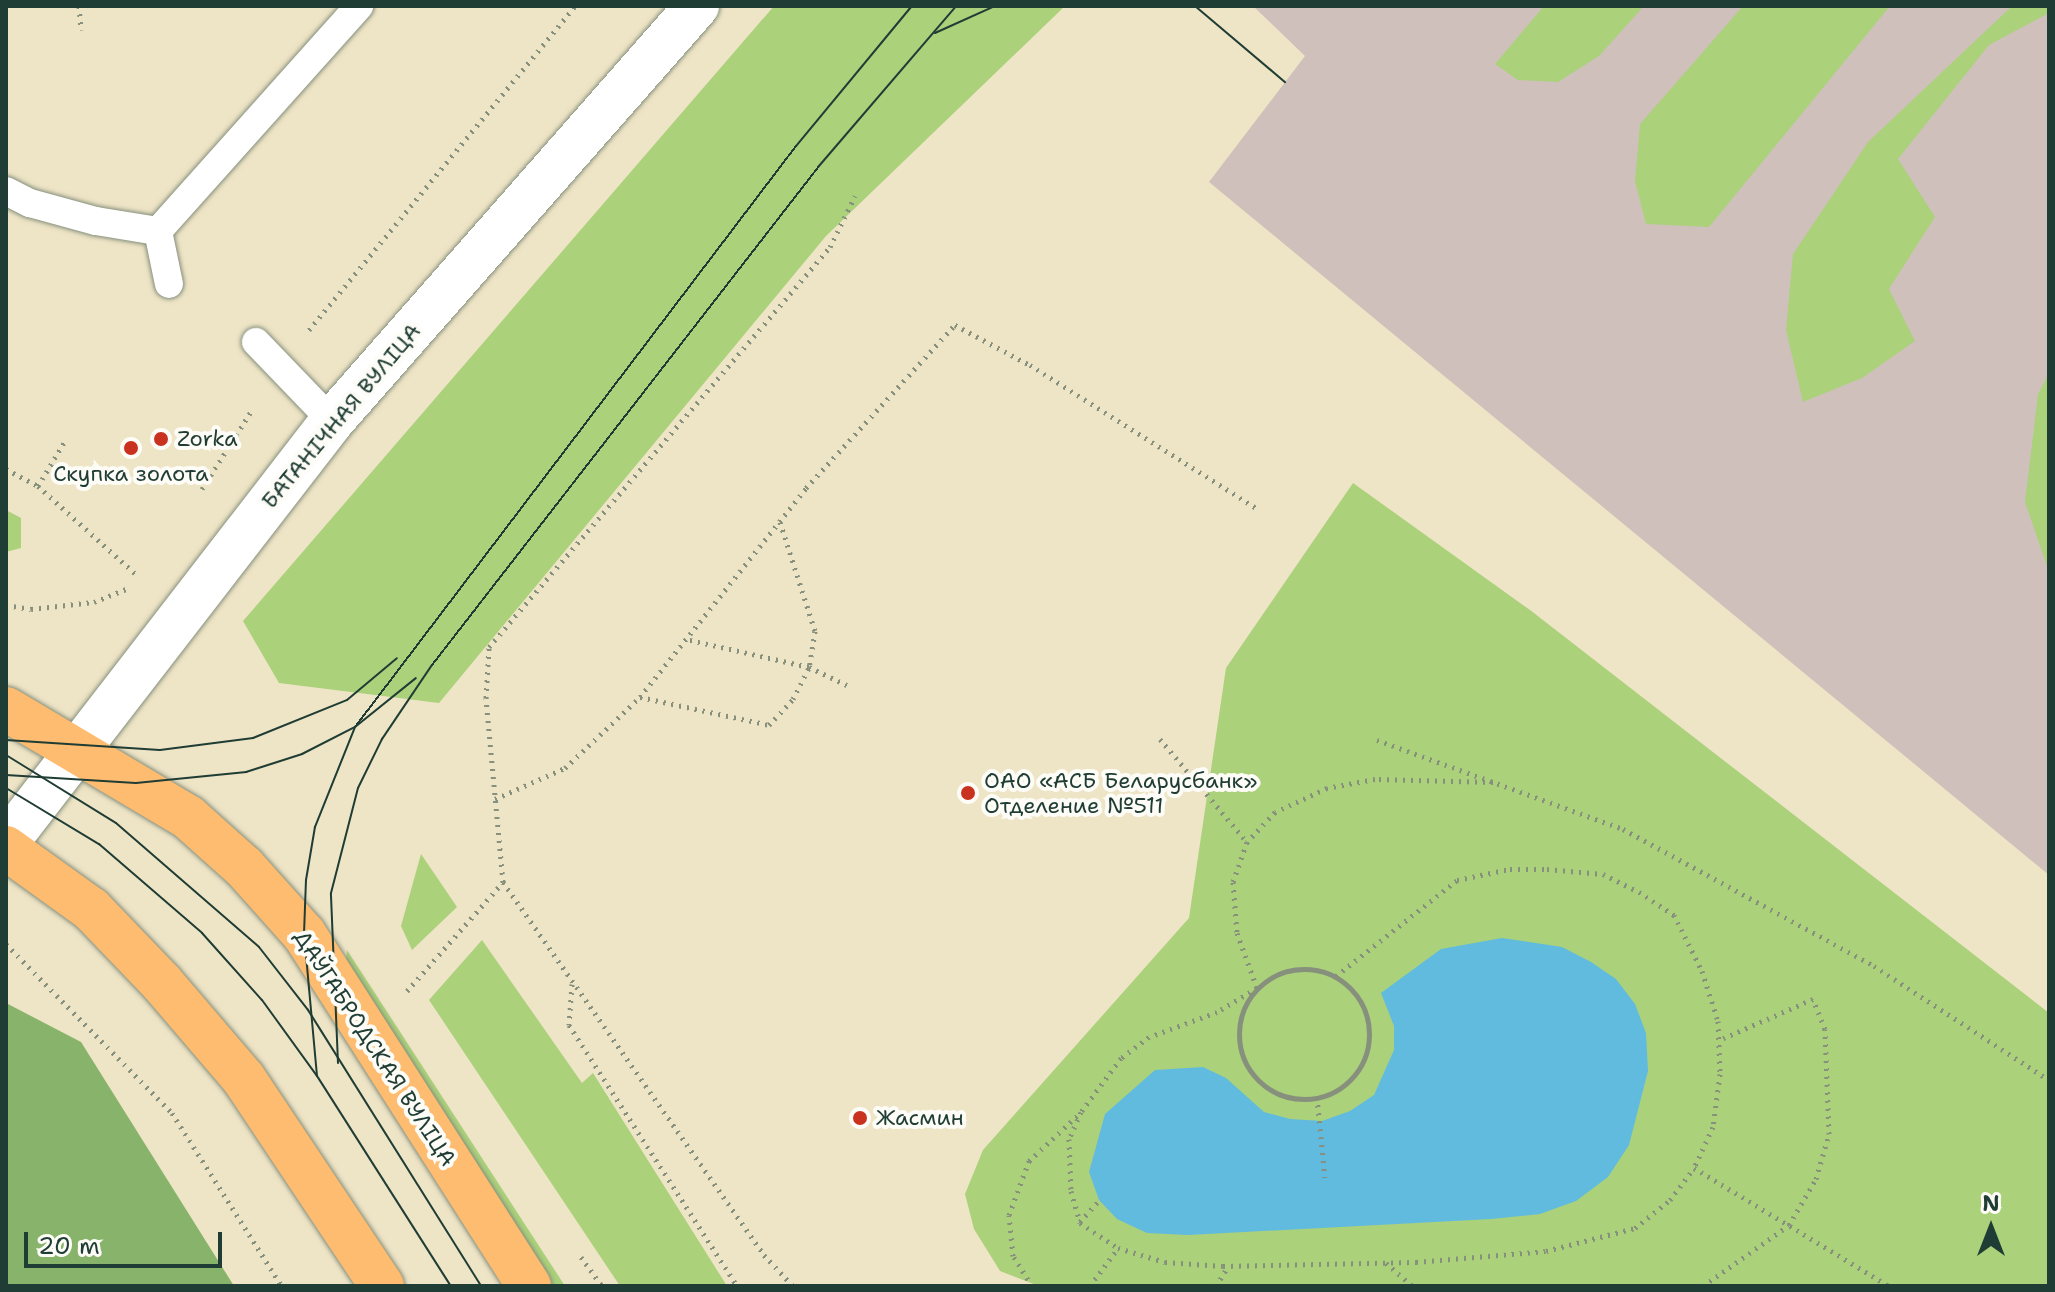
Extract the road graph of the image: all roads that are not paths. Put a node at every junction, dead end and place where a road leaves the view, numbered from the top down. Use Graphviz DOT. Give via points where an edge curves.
graph roads {
  1 [pos="359,6"];
  2 [pos="697,6"];
  3 [pos="6,191"];
  4 [pos="158,231"];
  5 [pos="169,284"];
  6 [pos="256,342"];
  7 [pos="332,421"];
  8 [pos="6,709"];
  9 [pos="79,749"];
  10 [pos="6,845"];
  11 [pos="382,1286"];
  12 [pos="529,1286"];
  1 -- 4 [label="lane"];
  2 -- 7 [label="street, БАТАНІЧНАЯ ВУЛІЦА"];
  3 -- 4 [label="lane" via="96,221"];
  4 -- 5 [label="lane"];
  6 -- 7 [label="lane"];
  7 -- 9 [label="street, БАТАНІЧНАЯ ВУЛІЦА"];
  8 -- 9 [label="main road, ДАЎГАБРОДСКАЯ ВУЛІЦА"];
  9 -- 10 [label="street, БАТАНІЧНАЯ ВУЛІЦА"];
  9 -- 12 [label="main road, ДАЎГАБРОДСКАЯ ВУЛІЦА" via="188,817 244,867 304,934"];
  10 -- 11 [label="main road" via="91,909 244,1079"];
}
